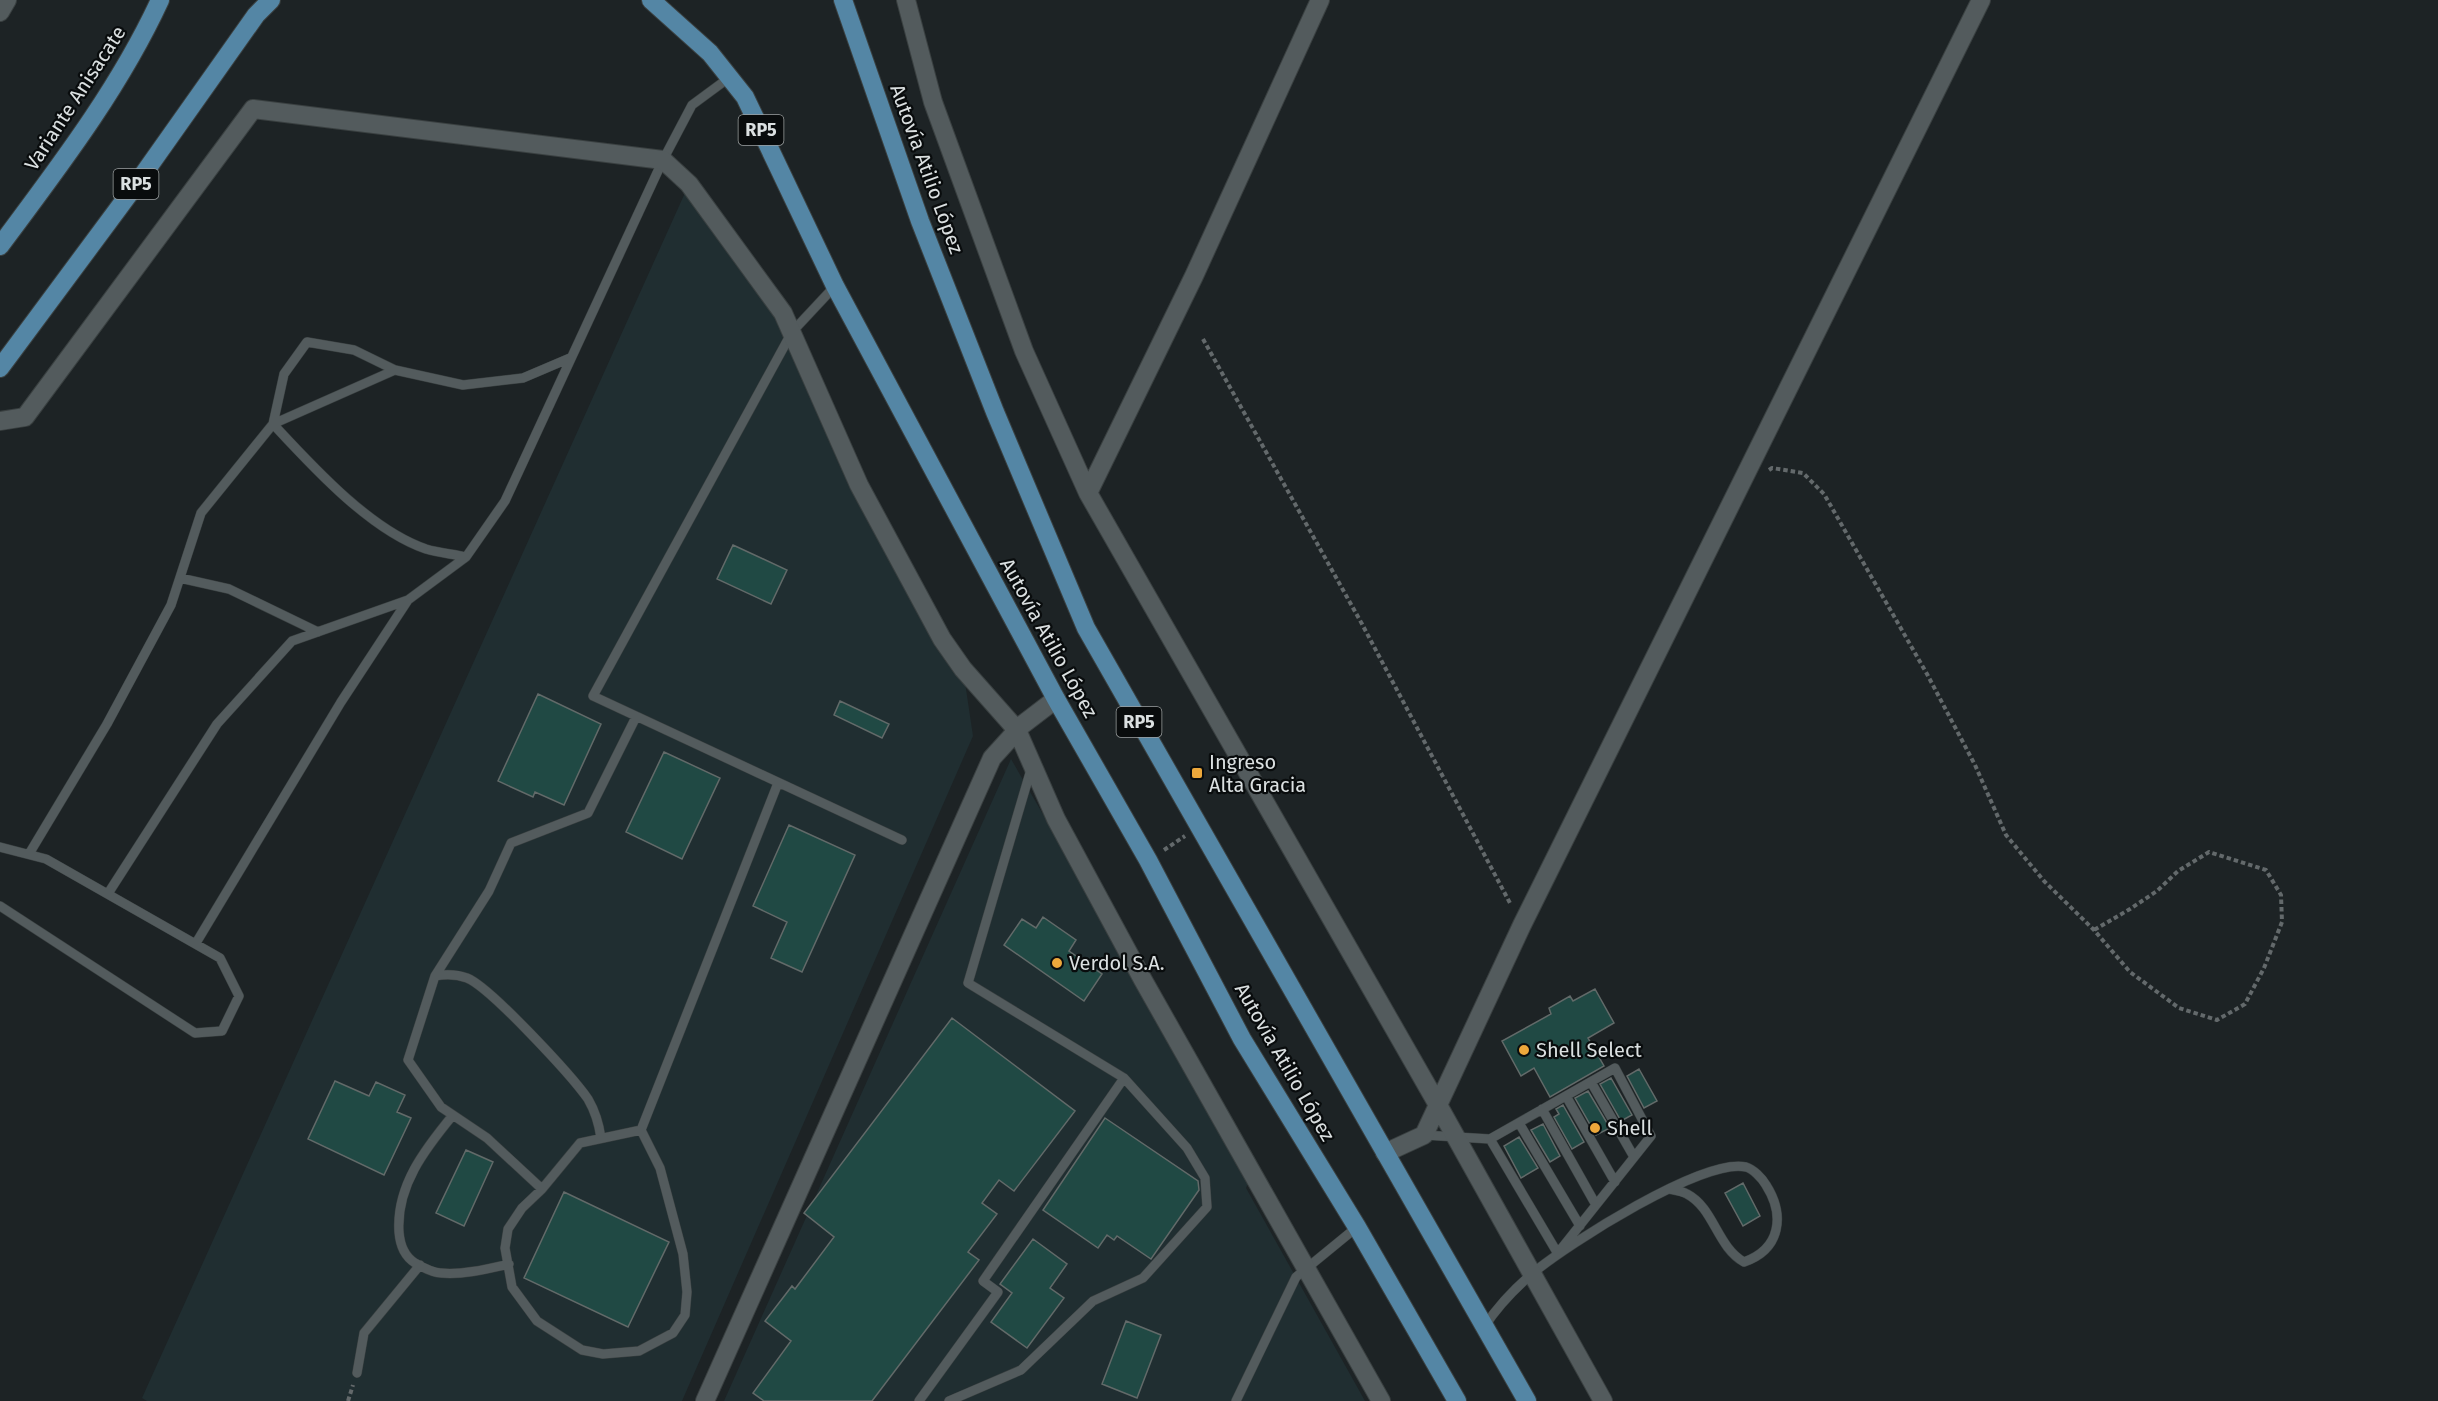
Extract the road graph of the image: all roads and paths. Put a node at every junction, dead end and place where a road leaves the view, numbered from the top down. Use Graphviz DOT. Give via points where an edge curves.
graph roads {
  1 [pos="7,0"];
  2 [pos="159,0"];
  3 [pos="271,0"];
  4 [pos="651,0"];
  5 [pos="843,0"];
  6 [pos="906,0"];
  7 [pos="1320,0"];
  8 [pos="1981,0"];
  9 [pos="0,12"];
  10 [pos="730,76"];
  11 [pos="663,160"];
  12 [pos="0,246"];
  13 [pos="835,285"];
  14 [pos="792,333"];
  15 [pos="1203,339"];
  16 [pos="570,358"];
  17 [pos="0,368"];
  18 [pos="395,370"];
  19 [pos="0,421"];
  20 [pos="273,424"];
  21 [pos="1763,475"];
  22 [pos="1088,493"];
  23 [pos="466,557"];
  24 [pos="180,578"];
  25 [pos="408,600"];
  26 [pos="318,632"];
  27 [pos="1056,699"];
  28 [pos="636,717"];
  29 [pos="1017,730"];
  30 [pos="1032,764"];
  31 [pos="778,783"];
  32 [pos="1199,827"];
  33 [pos="902,840"];
  34 [pos="0,847"];
  35 [pos="29,854"];
  36 [pos="1148,860"];
  37 [pos="110,892"];
  38 [pos="0,906"];
  39 [pos="1522,925"];
  40 [pos="2094,930"];
  41 [pos="196,943"];
  42 [pos="435,976"];
  43 [pos="1124,1078"];
  44 [pos="1591,1082"];
  45 [pos="1566,1096"];
  46 [pos="1438,1105"];
  47 [pos="1542,1109"];
  48 [pos="453,1115"];
  49 [pos="1519,1123"];
  50 [pos="641,1130"];
  51 [pos="1424,1135"];
  52 [pos="1454,1136"];
  53 [pos="601,1138"];
  54 [pos="1490,1139"];
  55 [pos="1385,1153"];
  56 [pos="1634,1157"];
  57 [pos="1615,1182"];
  58 [pos="542,1189"];
  59 [pos="1669,1189"];
  60 [pos="1596,1205"];
  61 [pos="1580,1226"];
  62 [pos="1357,1227"];
  63 [pos="1558,1254"];
  64 [pos="509,1264"];
  65 [pos="420,1265"];
  66 [pos="1306,1270"];
  67 [pos="1532,1274"];
  68 [pos="1484,1327"];
  69 [pos="357,1373"];
  70 [pos="705,1401"];
  71 [pos="919,1401"];
  72 [pos="950,1401"];
  73 [pos="1236,1401"];
  74 [pos="1381,1401"];
  75 [pos="1457,1401"];
  76 [pos="1527,1401"];
  77 [pos="1603,1401"];
  1 -- 9 [label="street"];
  2 -- 12 [label="main road, Variante Anisacate" via="144,34 110,90"];
  3 -- 17 [label="main road, RP5" via="256,15"];
  4 -- 10 [label="main road, Autovía Atilio López / RP5" via="690,33"];
  5 -- 32 [label="main road, Autovía Atilio López / RP5" via="920,221 1086,628"];
  6 -- 22 [label="street" via="933,102 1024,351"];
  7 -- 22 [label="street" via="1194,276"];
  8 -- 39 [label="street"];
  10 -- 11 [label="lane" via="692,105"];
  10 -- 13 [label="main road, Autovía Atilio López / RP5" via="745,97"];
  11 -- 14 [label="street" via="688,184 783,313"];
  11 -- 16 [label="lane"];
  11 -- 19 [label="street" via="253,109 25,417"];
  13 -- 14 [label="lane"];
  13 -- 27 [label="main road, Autovía Atilio López / RP5"];
  14 -- 28 [label="lane" via="593,696"];
  14 -- 29 [label="street" via="859,485 942,639"];
  15 -- 39 [label="path" via="1362,624"];
  16 -- 18 [label="lane" via="523,378 463,385"];
  16 -- 23 [label="lane" via="505,501"];
  18 -- 20 [label="lane"];
  18 -- 20 [label="lane" via="354,350 307,342 284,374"];
  20 -- 23 [label="lane" via="312,466 375,521 425,548"];
  20 -- 24 [label="lane" via="201,513"];
  21 -- 40 [label="path" via="1772,468 1803,473 1824,494 1927,674 1975,765 2006,835"];
  22 -- 46 [label="street"];
  23 -- 25 [label="lane"];
  24 -- 26 [label="lane" via="229,590"];
  24 -- 35 [label="lane" via="171,605 107,724"];
  25 -- 26 [label="lane"];
  25 -- 41 [label="lane" via="341,702"];
  26 -- 37 [label="lane" via="292,641 217,724"];
  27 -- 29 [label="street"];
  27 -- 36 [label="main road, Autovía Atilio López / RP5"];
  28 -- 31 [label="lane"];
  28 -- 42 [label="lane" via="588,813 511,843 489,891"];
  29 -- 30 [label="street"];
  29 -- 70 [label="street" via="992,758 970,805"];
  30 -- 43 [label="lane" via="968,983"];
  30 -- 66 [label="street" via="1056,819 1143,980"];
  31 -- 33 [label="lane"];
  31 -- 50 [label="lane"];
  32 -- 36 [label="path"];
  32 -- 55 [label="main road, Autovía Atilio López / RP5"];
  34 -- 35 [label="lane"];
  35 -- 37 [label="lane"];
  36 -- 62 [label="main road, Autovía Atilio López / RP5" via="1242,1040"];
  37 -- 41 [label="lane"];
  38 -- 41 [label="lane" via="195,1033 222,1031 239,996 220,958"];
  39 -- 46 [label="street"];
  40 -- 40 [label="path" via="2130,972 2179,1008 2217,1020 2245,1004 2264,968 2283,922 2282,895 2266,870 2209,852 2178,871 2157,891"];
  42 -- 48 [label="lane" via="408,1060 441,1107"];
  42 -- 53 [label="lane" via="447,974 469,979 498,1002 556,1060 587,1098"];
  43 -- 71 [label="lane" via="983,1281 998,1292"];
  43 -- 72 [label="lane" via="1187,1148 1205,1178 1207,1207 1143,1278 1093,1301 1022,1370"];
  44 -- 45 [label="lane"];
  44 -- 56 [label="lane"];
  44 -- 56 [label="lane" via="1615,1068 1651,1136"];
  45 -- 47 [label="lane"];
  45 -- 57 [label="lane"];
  46 -- 51 [label="street"];
  46 -- 52 [label="street"];
  47 -- 49 [label="lane"];
  47 -- 60 [label="lane"];
  48 -- 58 [label="lane" via="487,1138"];
  48 -- 65 [label="lane" via="425,1149 398,1210 400,1243 408,1258"];
  49 -- 54 [label="lane"];
  49 -- 61 [label="lane"];
  50 -- 53 [label="lane"];
  50 -- 64 [label="lane" via="660,1168 683,1254 685,1316 673,1333 639,1351 603,1354 582,1350 537,1322 512,1287"];
  51 -- 52 [label="lane"];
  51 -- 55 [label="street"];
  52 -- 54 [label="lane"];
  52 -- 67 [label="street"];
  53 -- 58 [label="lane" via="580,1143"];
  54 -- 63 [label="lane"];
  55 -- 68 [label="main road, Autovía Atilio López / RP5"];
  56 -- 57 [label="lane"];
  57 -- 60 [label="lane"];
  58 -- 64 [label="lane" via="508,1229 505,1248"];
  59 -- 59 [label="lane" via="1688,1194 1701,1206 1735,1256 1744,1262 1767,1249 1779,1215 1763,1180 1748,1167 1728,1166 1700,1173"];
  59 -- 63 [label="lane"];
  60 -- 61 [label="lane"];
  61 -- 63 [label="lane"];
  62 -- 66 [label="lane"];
  62 -- 75 [label="main road, Autovía Atilio López / RP5"];
  63 -- 67 [label="lane"];
  64 -- 65 [label="lane" via="439,1273"];
  65 -- 69 [label="lane" via="364,1333"];
  66 -- 73 [label="lane" via="1296,1277"];
  66 -- 74 [label="street"];
  67 -- 68 [label="lane" via="1497,1307"];
  67 -- 77 [label="street"];
  68 -- 76 [label="main road, Autovía Atilio López / RP5"];
}
